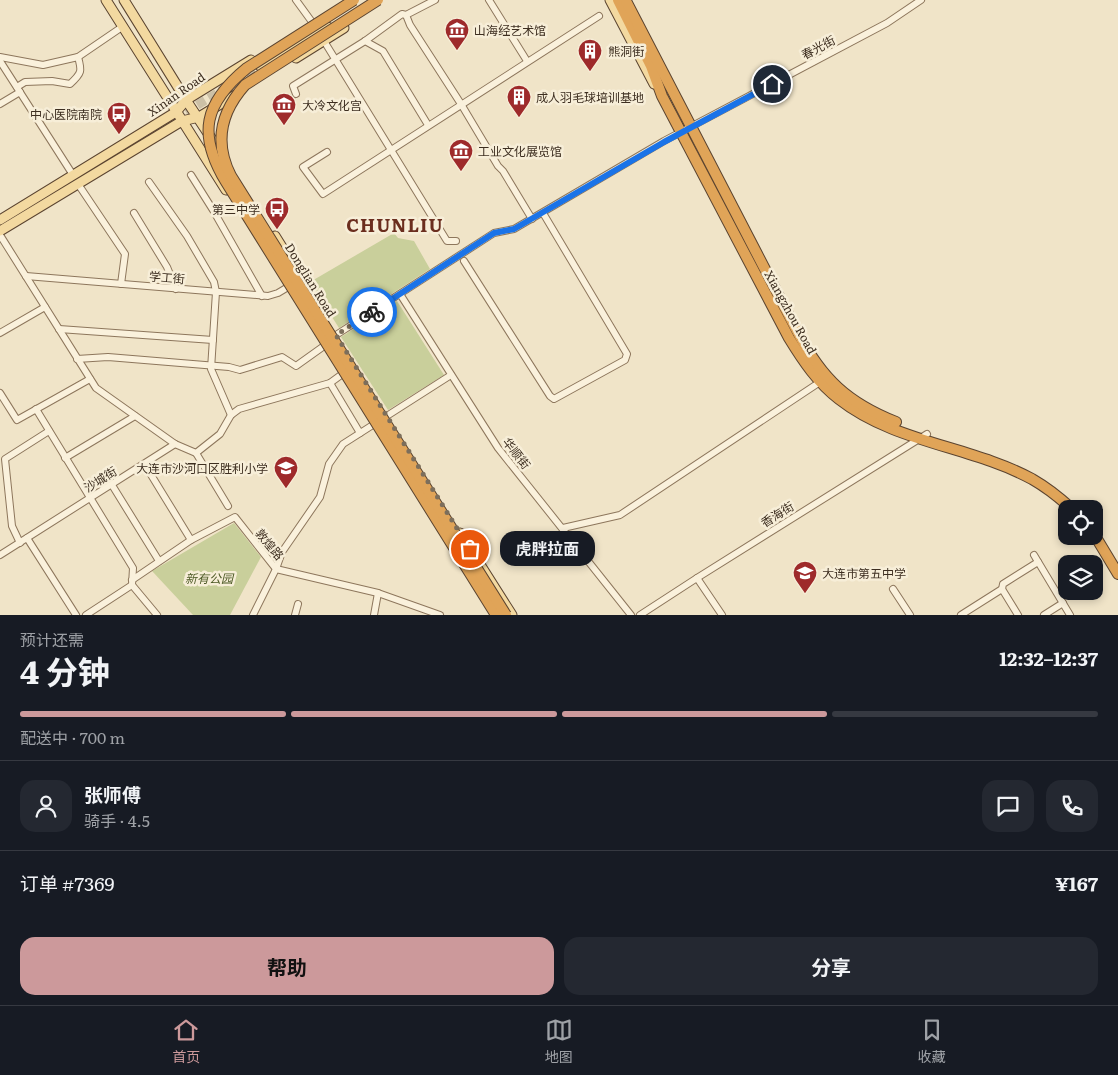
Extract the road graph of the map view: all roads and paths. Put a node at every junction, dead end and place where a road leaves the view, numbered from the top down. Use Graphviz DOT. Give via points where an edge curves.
graph roads {
  1 [pos="106,0"];
  2 [pos="124,0"];
  3 [pos="296,0"];
  4 [pos="354,0"];
  5 [pos="362,0"];
  6 [pos="370,0"];
  7 [pos="378,0"];
  8 [pos="386,0"];
  9 [pos="435,0"];
  10 [pos="489,0"];
  11 [pos="610,0"];
  12 [pos="618,0"];
  13 [pos="625,0"];
  14 [pos="921,0"];
  15 [pos="343,2"];
  16 [pos="406,15"];
  17 [pos="598,16"];
  18 [pos="312,22"];
  19 [pos="332,22"];
  20 [pos="122,26"];
  21 [pos="324,41"];
  22 [pos="365,41"];
  23 [pos="0,57"];
  24 [pos="78,57"];
  25 [pos="335,60"];
  26 [pos="0,61"];
  27 [pos="527,61"];
  28 [pos="261,66"];
  29 [pos="19,90"];
  30 [pos="296,94"];
  31 [pos="662,96"];
  32 [pos="186,100"];
  33 [pos="0,104"];
  34 [pos="461,104"];
  35 [pos="176,112"];
  36 [pos="199,117"];
  37 [pos="182,121"];
  38 [pos="428,125"];
  39 [pos="686,130"];
  40 [pos="128,147"];
  41 [pos="391,149"];
  42 [pos="327,152"];
  43 [pos="73,175"];
  44 [pos="191,175"];
  45 [pos="149,182"];
  46 [pos="78,184"];
  47 [pos="43,199"];
  48 [pos="20,208"];
  49 [pos="134,213"];
  50 [pos="543,213"];
  51 [pos="25,216"];
  52 [pos="0,220"];
  53 [pos="532,220"];
  54 [pos="0,231"];
  55 [pos="0,235"];
  56 [pos="456,241"];
  57 [pos="464,261"];
  58 [pos="26,276"];
  59 [pos="302,279"];
  60 [pos="121,284"];
  61 [pos="287,287"];
  62 [pos="176,289"];
  63 [pos="216,292"];
  64 [pos="400,294"];
  65 [pos="262,296"];
  66 [pos="45,307"];
  67 [pos="59,329"];
  68 [pos="0,333"];
  69 [pos="336,335"];
  70 [pos="213,340"];
  71 [pos="324,346"];
  72 [pos="77,359"];
  73 [pos="212,366"];
  74 [pos="341,375"];
  75 [pos="451,376"];
  76 [pos="90,379"];
  77 [pos="820,382"];
  78 [pos="330,383"];
  79 [pos="0,393"];
  80 [pos="36,410"];
  81 [pos="231,415"];
  82 [pos="135,416"];
  83 [pos="387,416"];
  84 [pos="373,425"];
  85 [pos="49,432"];
  86 [pos="360,433"];
  87 [pos="924,436"];
  88 [pos="175,444"];
  89 [pos="196,454"];
  90 [pos="65,458"];
  91 [pos="145,464"];
  92 [pos="112,485"];
  93 [pos="90,499"];
  94 [pos="1061,500"];
  95 [pos="1069,500"];
  96 [pos="228,506"];
  97 [pos="563,528"];
  98 [pos="27,538"];
  99 [pos="192,540"];
  100 [pos="1103,540"];
  101 [pos="20,542"];
  102 [pos="1101,545"];
  103 [pos="0,555"];
  104 [pos="1034,555"];
  105 [pos="158,561"];
  106 [pos="1038,562"];
  107 [pos="1118,565"];
  108 [pos="276,569"];
  109 [pos="1118,574"];
  110 [pos="697,578"];
  111 [pos="132,582"];
  112 [pos="893,589"];
  113 [pos="1002,590"];
  114 [pos="378,593"];
  115 [pos="1063,603"];
  116 [pos="298,604"];
  117 [pos="76,615"];
  118 [pos="86,615"];
  119 [pos="157,615"];
  120 [pos="253,615"];
  121 [pos="295,615"];
  122 [pos="374,615"];
  123 [pos="440,615"];
  124 [pos="491,615"];
  125 [pos="496,615"];
  126 [pos="506,615"];
  127 [pos="512,615"];
  128 [pos="632,615"];
  129 [pos="640,615"];
  130 [pos="722,615"];
  131 [pos="910,615"];
  132 [pos="963,615"];
  133 [pos="1018,615"];
  134 [pos="1044,615"];
  135 [pos="1070,615"];
  1 -- 20 [label="main road"];
  2 -- 32 [label="main road"];
  3 -- 18 [label="street"];
  4 -- 125 [label="highway, Donglian Road, bridge" via="247,68 227,86 212,110 208,129 212,158"];
  5 -- 19 [label="main road"];
  6 -- 19 [label="main road"];
  7 -- 126 [label="highway, Donglian Road, bridge" via="245,86 224,118 222,156"];
  8 -- 21 [label="main road, Xinan Road"];
  9 -- 16 [label="street"];
  10 -- 27 [label="street"];
  11 -- 31 [label="main road, Xiangzhou Road"];
  12 -- 31 [label="highway"];
  13 -- 39 [label="highway, Xiangzhou Road"];
  14 -- 39 [label="street, 春光街" via="887,22"];
  15 -- 18 [label="main road, Xinan Road"];
  15 -- 19 [label="main road"];
  16 -- 22 [label="street" via="402,14"];
  16 -- 34 [label="street"];
  17 -- 27 [label="street"];
  18 -- 19 [label="main road"];
  18 -- 32 [label="main road, Xinan Road"];
  19 -- 21 [label="main road"];
  19 -- 28 [label="main road"];
  20 -- 24 [label="street"];
  20 -- 35 [label="main road"];
  21 -- 25 [label="street"];
  21 -- 36 [label="main road, Xinan Road"];
  22 -- 25 [label="street"];
  22 -- 38 [label="street" via="383,51"];
  23 -- 24 [label="street" via="43,65"];
  24 -- 29 [label="street" via="82,69 70,84 25,82"];
  25 -- 30 [label="street" via="293,86"];
  25 -- 41 [label="street"];
  26 -- 29 [label="street"];
  27 -- 34 [label="street"];
  29 -- 33 [label="street"];
  29 -- 43 [label="street"];
  31 -- 39 [label="highway, Xiangzhou Road"];
  32 -- 35 [label="main road, Xinan Road"];
  32 -- 36 [label="main road"];
  34 -- 38 [label="street"];
  34 -- 53 [label="street"];
  35 -- 37 [label="main road"];
  35 -- 43 [label="main road, Xinan Road"];
  36 -- 37 [label="main road, Xinan Road"];
  36 -- 59 [label="main road"];
  37 -- 46 [label="main road, Xinan Road"];
  37 -- 61 [label="main road"];
  38 -- 41 [label="street"];
  39 -- 50 [label="street, 春光街"];
  39 -- 77 [label="highway, Xiangzhou Road" via="794,346"];
  39 -- 87 [label="highway, Xiangzhou Road" via="816,364 832,383 856,402"];
  40 -- 47 [label="main road, Xinan Road"];
  41 -- 42 [label="street" via="323,194 303,167"];
  41 -- 56 [label="street" via="447,241"];
  43 -- 48 [label="main road, Xinan Road"];
  44 -- 65 [label="street"];
  45 -- 63 [label="street" via="187,236 214,282"];
  46 -- 51 [label="main road, Xinan Road"];
  46 -- 60 [label="street" via="125,254"];
  47 -- 48 [label="main road, Xinan Road"];
  47 -- 51 [label="main road, Xinan Road"];
  48 -- 52 [label="main road, Xinan Road"];
  49 -- 62 [label="street" via="167,267"];
  50 -- 53 [label="street, 春光街"];
  50 -- 57 [label="street" via="627,354 625,360 554,399"];
  51 -- 54 [label="main road, Xinan Road"];
  53 -- 64 [label="street, 春光街" via="514,229 494,233"];
  55 -- 58 [label="street"];
  58 -- 60 [label="street, 学工街"];
  58 -- 66 [label="street"];
  59 -- 61 [label="street, 学工街"];
  59 -- 69 [label="main road"];
  60 -- 62 [label="street, 学工街"];
  61 -- 65 [label="street, 学工街"];
  61 -- 71 [label="main road"];
  62 -- 63 [label="street, 学工街"];
  63 -- 65 [label="street, 学工街"];
  63 -- 70 [label="street"];
  64 -- 69 [label="street, 春光街"];
  64 -- 75 [label="street, 华顺街"];
  66 -- 67 [label="street"];
  66 -- 68 [label="street"];
  67 -- 70 [label="street"];
  67 -- 72 [label="street"];
  69 -- 83 [label="main road"];
  70 -- 73 [label="street"];
  71 -- 73 [label="street" via="296,366 282,357 240,370"];
  71 -- 74 [label="main road"];
  72 -- 73 [label="street" via="108,358"];
  72 -- 76 [label="street"];
  73 -- 81 [label="street"];
  74 -- 78 [label="street"];
  74 -- 84 [label="main road"];
  75 -- 83 [label="street"];
  75 -- 97 [label="street, 华顺街" via="498,448"];
  76 -- 80 [label="street"];
  76 -- 82 [label="street" via="96,388"];
  77 -- 87 [label="highway, Xiangzhou Road" via="838,399 867,417 898,431"];
  77 -- 97 [label="street" via="620,515"];
  78 -- 81 [label="street" via="239,409"];
  78 -- 86 [label="street"];
  79 -- 80 [label="street" via="17,420"];
  80 -- 85 [label="street"];
  81 -- 89 [label="street" via="220,434"];
  82 -- 88 [label="street"];
  82 -- 90 [label="street"];
  83 -- 84 [label="street"];
  83 -- 127 [label="main road"];
  84 -- 86 [label="street"];
  84 -- 124 [label="main road"];
  85 -- 90 [label="street"];
  85 -- 101 [label="street" via="5,460 12,526"];
  86 -- 108 [label="street" via="343,444 329,464 320,497 282,552"];
  87 -- 94 [label="highway, Xiangzhou Road" via="1017,472"];
  87 -- 95 [label="highway, Xiangzhou Road" via="1020,466 1048,482"];
  87 -- 110 [label="street, 香海街"];
  88 -- 89 [label="street"];
  88 -- 91 [label="street, 沙城街"];
  89 -- 96 [label="street"];
  90 -- 93 [label="street"];
  91 -- 92 [label="street, 沙城街"];
  91 -- 99 [label="street"];
  92 -- 93 [label="street, 沙城街"];
  92 -- 105 [label="street"];
  93 -- 98 [label="street, 沙城街"];
  93 -- 111 [label="street" via="133,568"];
  97 -- 128 [label="street, 华顺街"];
  98 -- 101 [label="street, 沙城街"];
  98 -- 117 [label="street"];
  99 -- 105 [label="street, 敦煌路"];
  99 -- 108 [label="street, 敦煌路" via="235,517"];
  100 -- 107 [label="highway"];
  101 -- 103 [label="street, 沙城街"];
  102 -- 109 [label="highway"];
  104 -- 106 [label="street"];
  105 -- 111 [label="street, 敦煌路"];
  106 -- 113 [label="street" via="1003,584"];
  106 -- 115 [label="street"];
  108 -- 114 [label="street, 敦煌路"];
  108 -- 120 [label="street"];
  110 -- 129 [label="street, 香海街"];
  110 -- 130 [label="street"];
  111 -- 118 [label="street, 敦煌路"];
  111 -- 119 [label="street"];
  112 -- 131 [label="street"];
  113 -- 132 [label="street"];
  113 -- 133 [label="street"];
  114 -- 122 [label="street"];
  114 -- 123 [label="street, 敦煌路"];
  115 -- 134 [label="street"];
  115 -- 135 [label="street"];
  116 -- 121 [label="street"];
}
